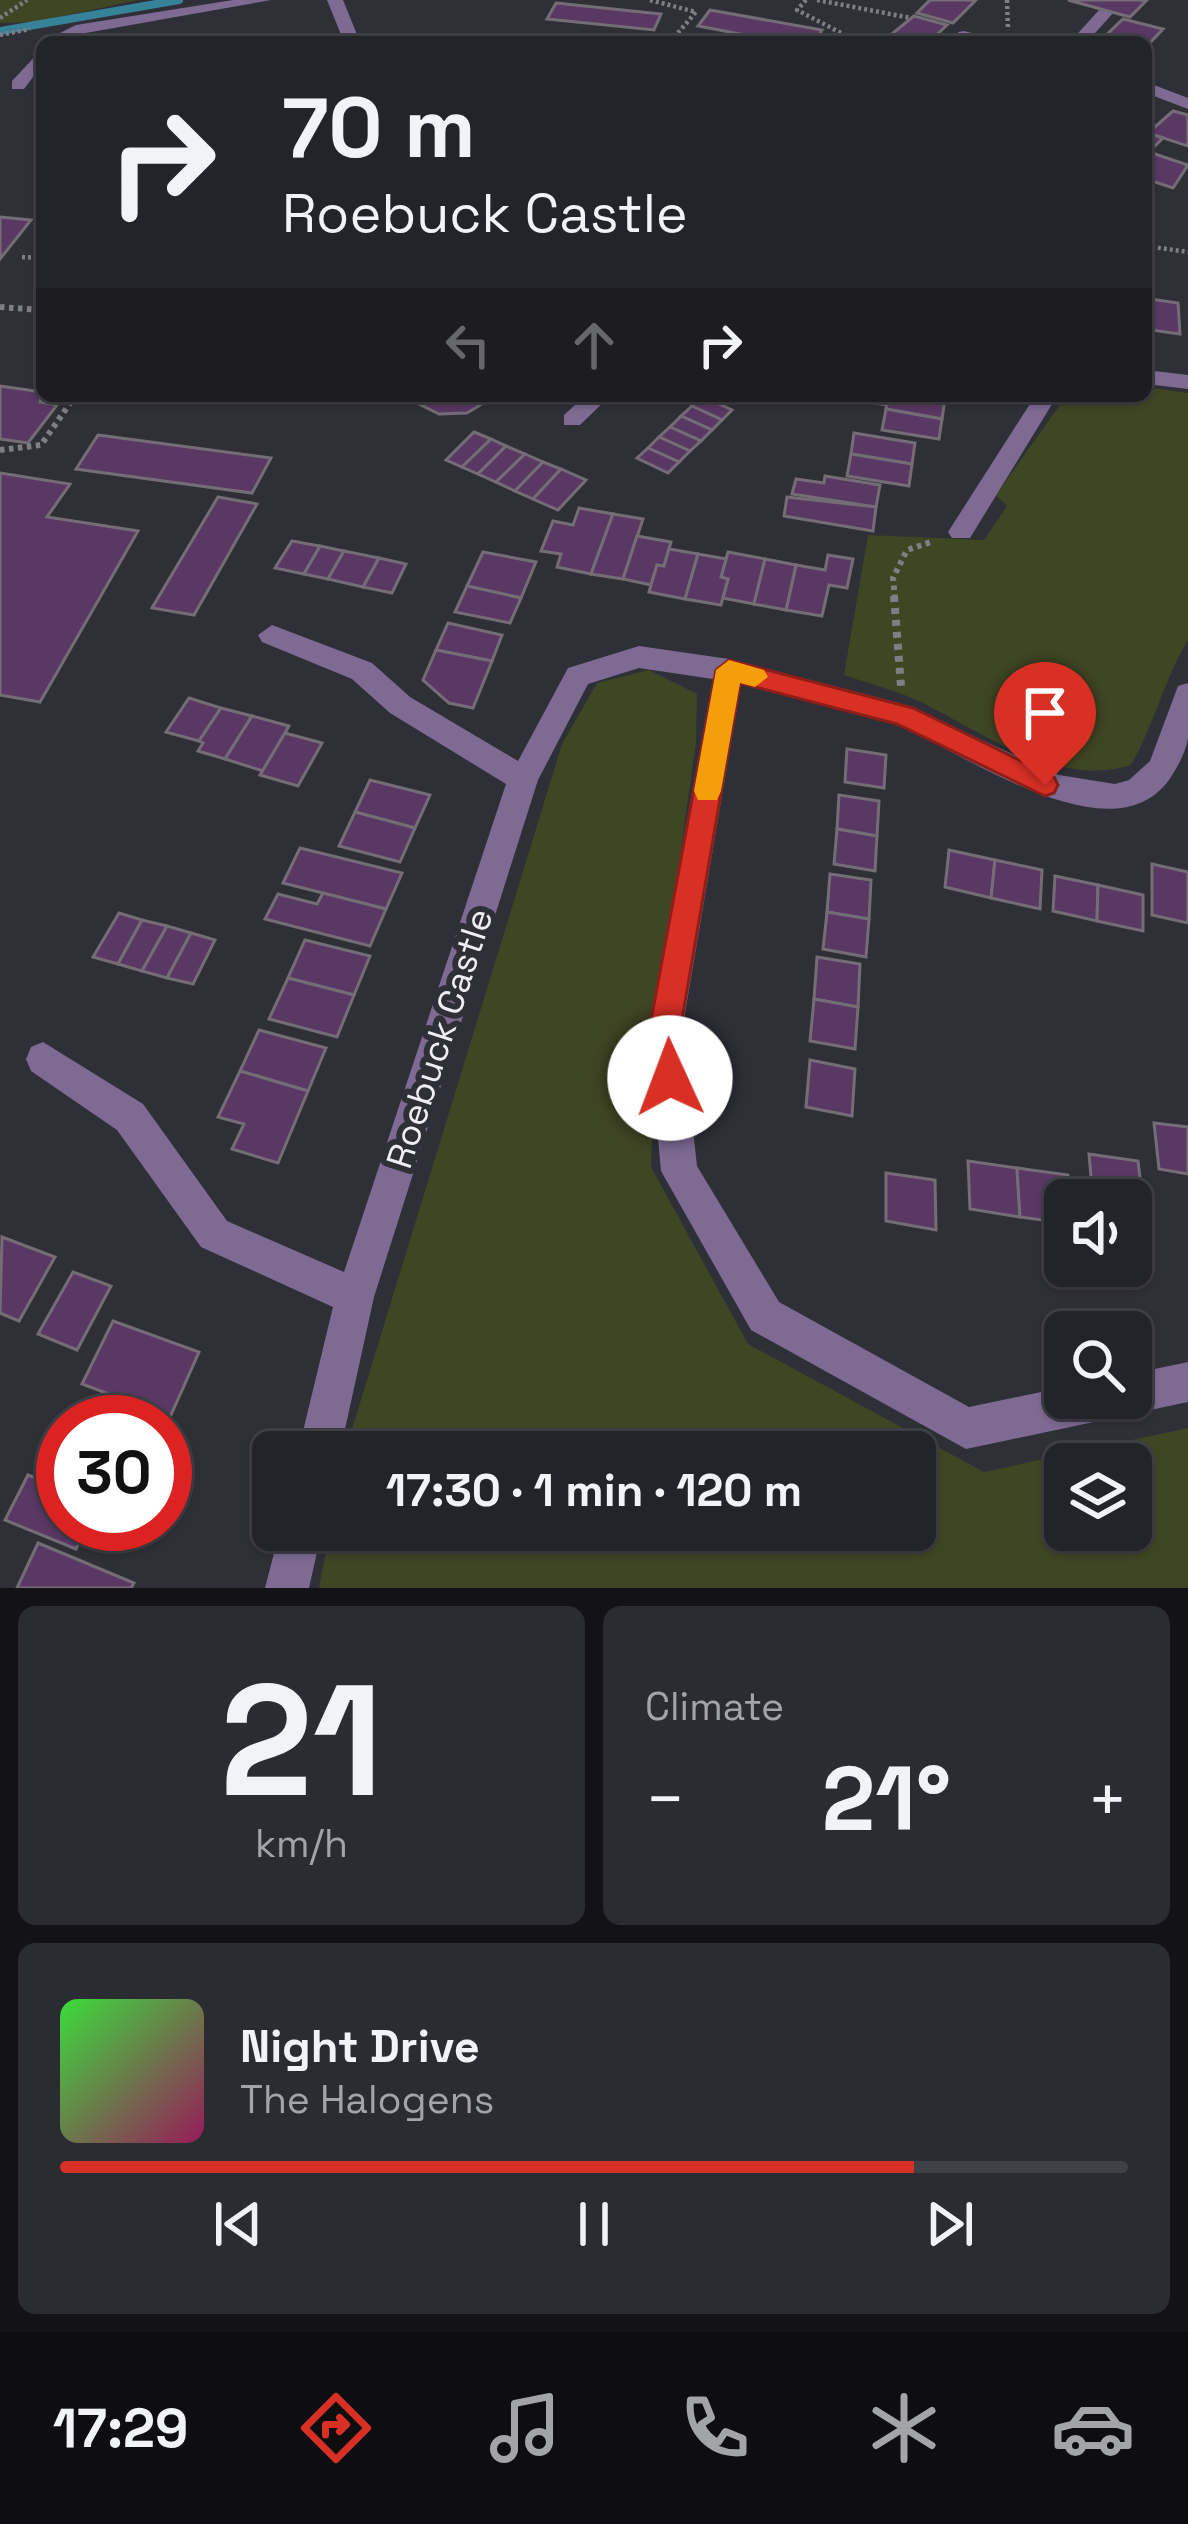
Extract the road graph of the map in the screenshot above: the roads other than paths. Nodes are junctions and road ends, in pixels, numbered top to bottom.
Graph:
1 (263, 0) edge
2 (335, 0) edge
3 (1105, 14) dead end
4 (62, 36) edge
5 (350, 36) edge
6 (1084, 36) edge
7 (36, 62) edge
8 (36, 86) edge
9 (1152, 89) edge
10 (1188, 104) edge
11 (1152, 378) edge
12 (1188, 382) edge
13 (592, 402) edge
14 (1042, 402) edge
15 (572, 420) dead end
16 (961, 532) road end
17 (272, 635) dead end
18 (729, 670) junction
19 (1188, 694) edge
20 (524, 779) junction
21 (43, 1059) dead end
22 (355, 1297) junction
23 (1188, 1382) edge
24 (1152, 1390) edge
25 (1044, 1412) edge
26 (324, 1431) edge
27 (296, 1551) edge
28 (287, 1588) edge

1 - 4 street
2 - 5 street
3 - 6 street
7 - 8 street
9 - 10 street
11 - 12 street
13 - 15 street
14 - 16 street
17 - 20 street
18 - 19 street, Roebuck Castle
18 - 20 street, Roebuck Castle
18 - 25 street
20 - 22 street, Roebuck Castle
21 - 22 street
22 - 26 street, Roebuck Castle
23 - 24 street
27 - 28 street

